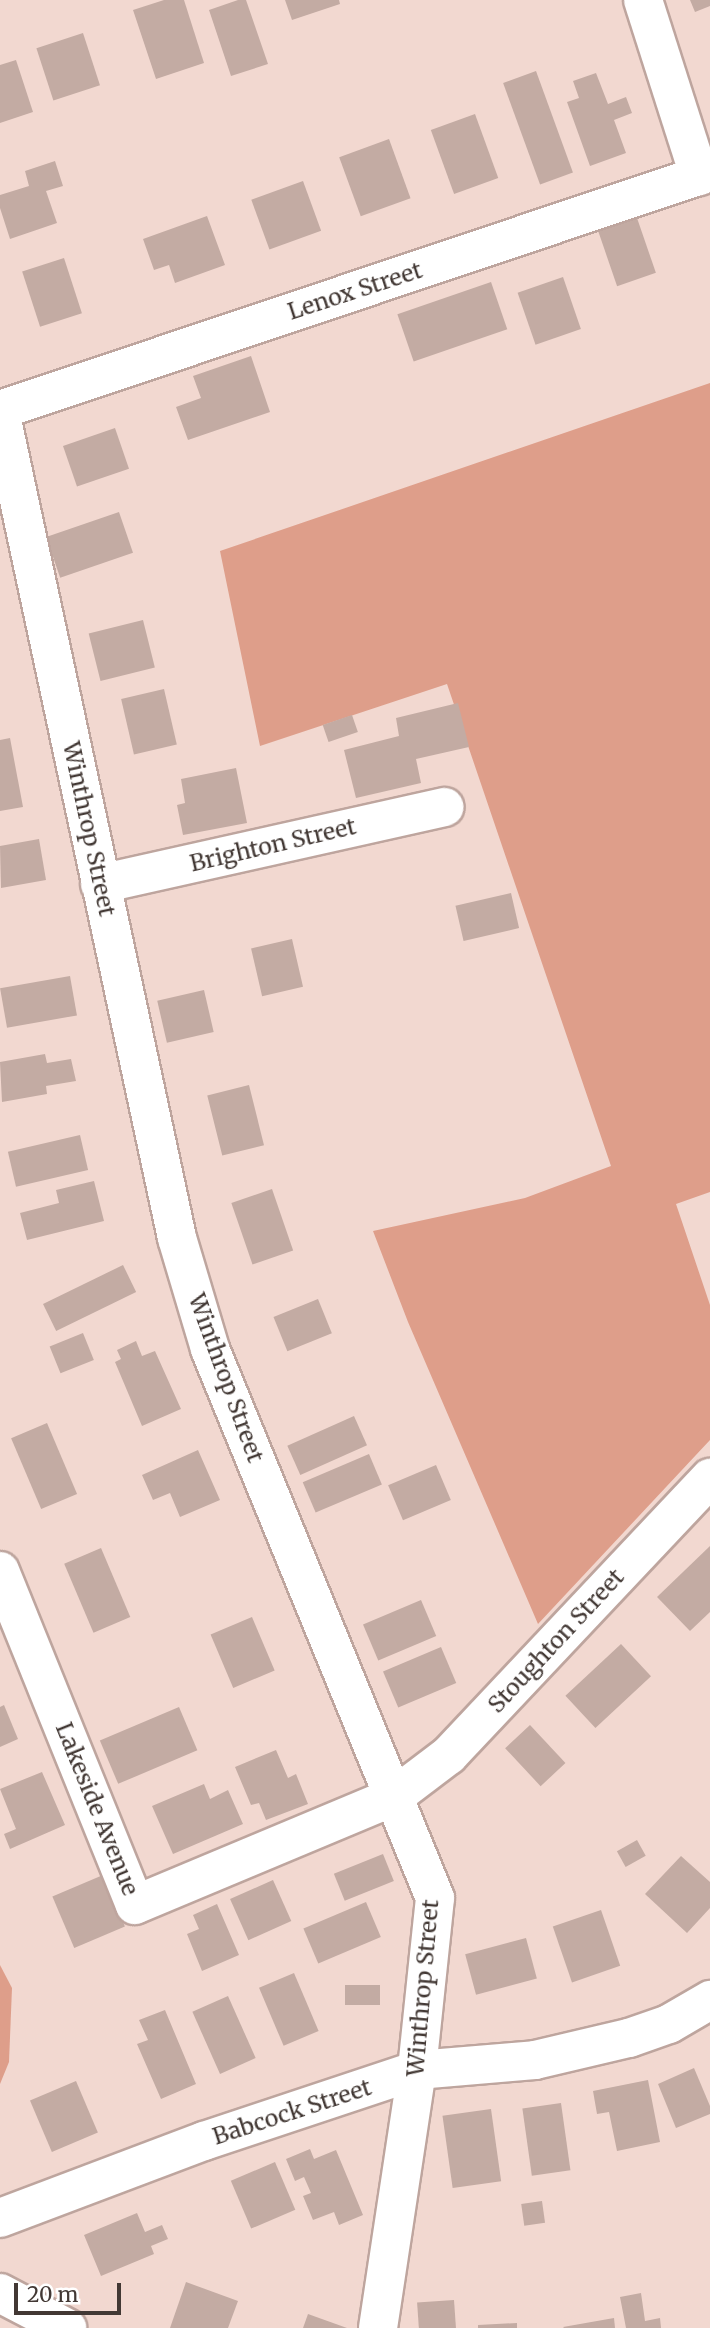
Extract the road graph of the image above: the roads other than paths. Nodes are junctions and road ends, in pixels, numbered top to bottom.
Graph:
1 (643, 0) edge
2 (704, 174) edge
3 (0, 410) edge
4 (445, 807) dead end
5 (100, 884) junction
6 (710, 1478) edge
7 (0, 1571) edge
8 (395, 1796) junction
9 (710, 2000) edge
10 (417, 2070) junction
11 (0, 2218) edge
12 (0, 2293) edge
13 (67, 2328) edge
14 (378, 2328) edge

1 - 2 street
2 - 3 street, Lenox Street
3 - 5 street, Winthrop Street
4 - 5 street, Brighton Street
5 - 8 street, Winthrop Street
6 - 8 street, Stoughton Street
7 - 8 street, Lakeside Avenue
8 - 10 street, Winthrop Street
9 - 10 street, Babcock Street
10 - 11 street, Babcock Street
10 - 14 street, Winthrop Street
12 - 13 street

